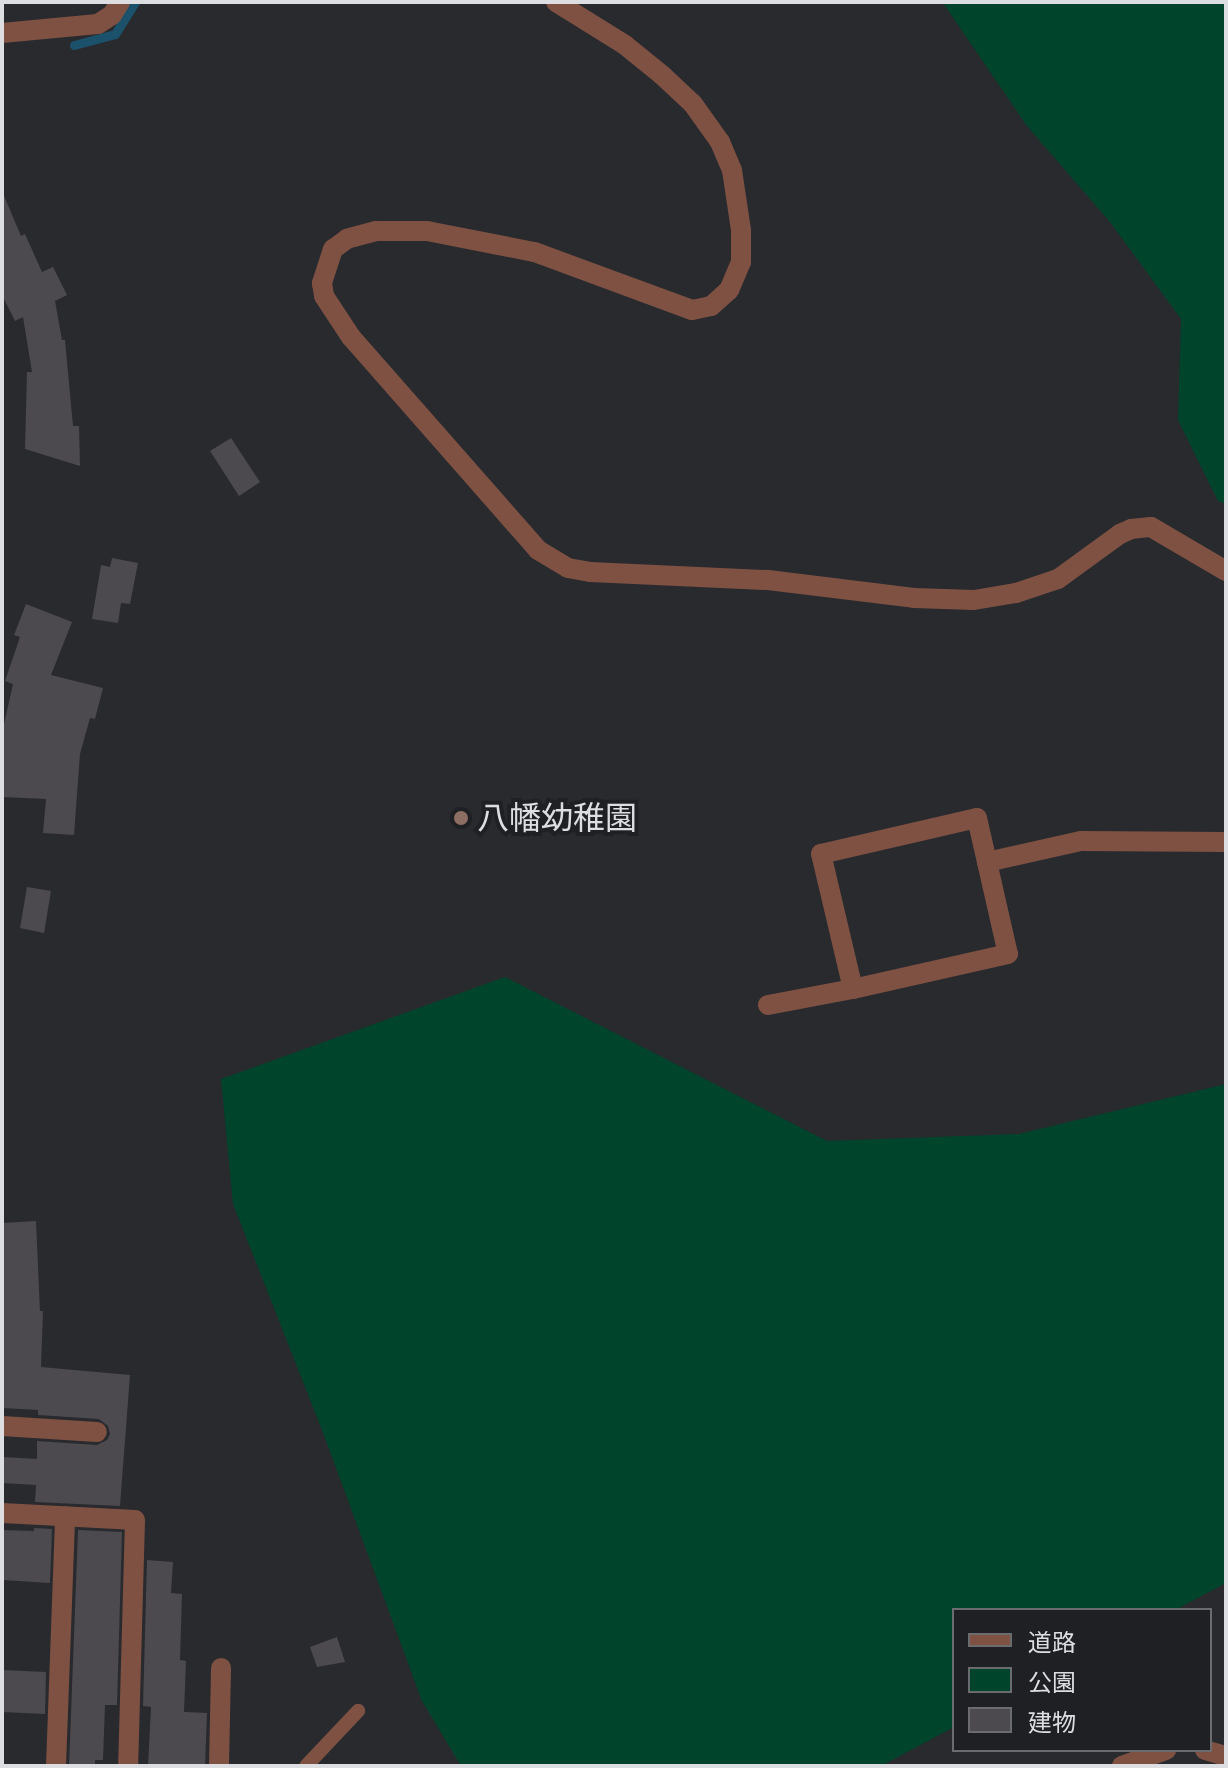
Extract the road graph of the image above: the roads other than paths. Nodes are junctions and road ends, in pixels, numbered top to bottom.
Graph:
1 (120, 2) edge
2 (556, 2) edge
3 (2, 33) edge
4 (1226, 571) edge
5 (1226, 842) edge
6 (987, 862) junction
7 (853, 989) junction
8 (768, 1005) dead end
9 (2, 1426) edge
10 (97, 1432) dead end
11 (2, 1513) edge
12 (65, 1516) junction
13 (221, 1668) dead end
14 (358, 1711) dead end
15 (1160, 1752) edge
16 (56, 1766) edge
17 (128, 1766) edge
18 (219, 1766) edge
19 (306, 1766) edge
20 (1122, 1766) edge

1 - 3 street
2 - 4 street
5 - 6 street
6 - 7 street
6 - 7 street
7 - 8 street
9 - 10 street
11 - 12 street
12 - 16 street
12 - 17 street
13 - 18 street
14 - 19 lane
15 - 20 street

